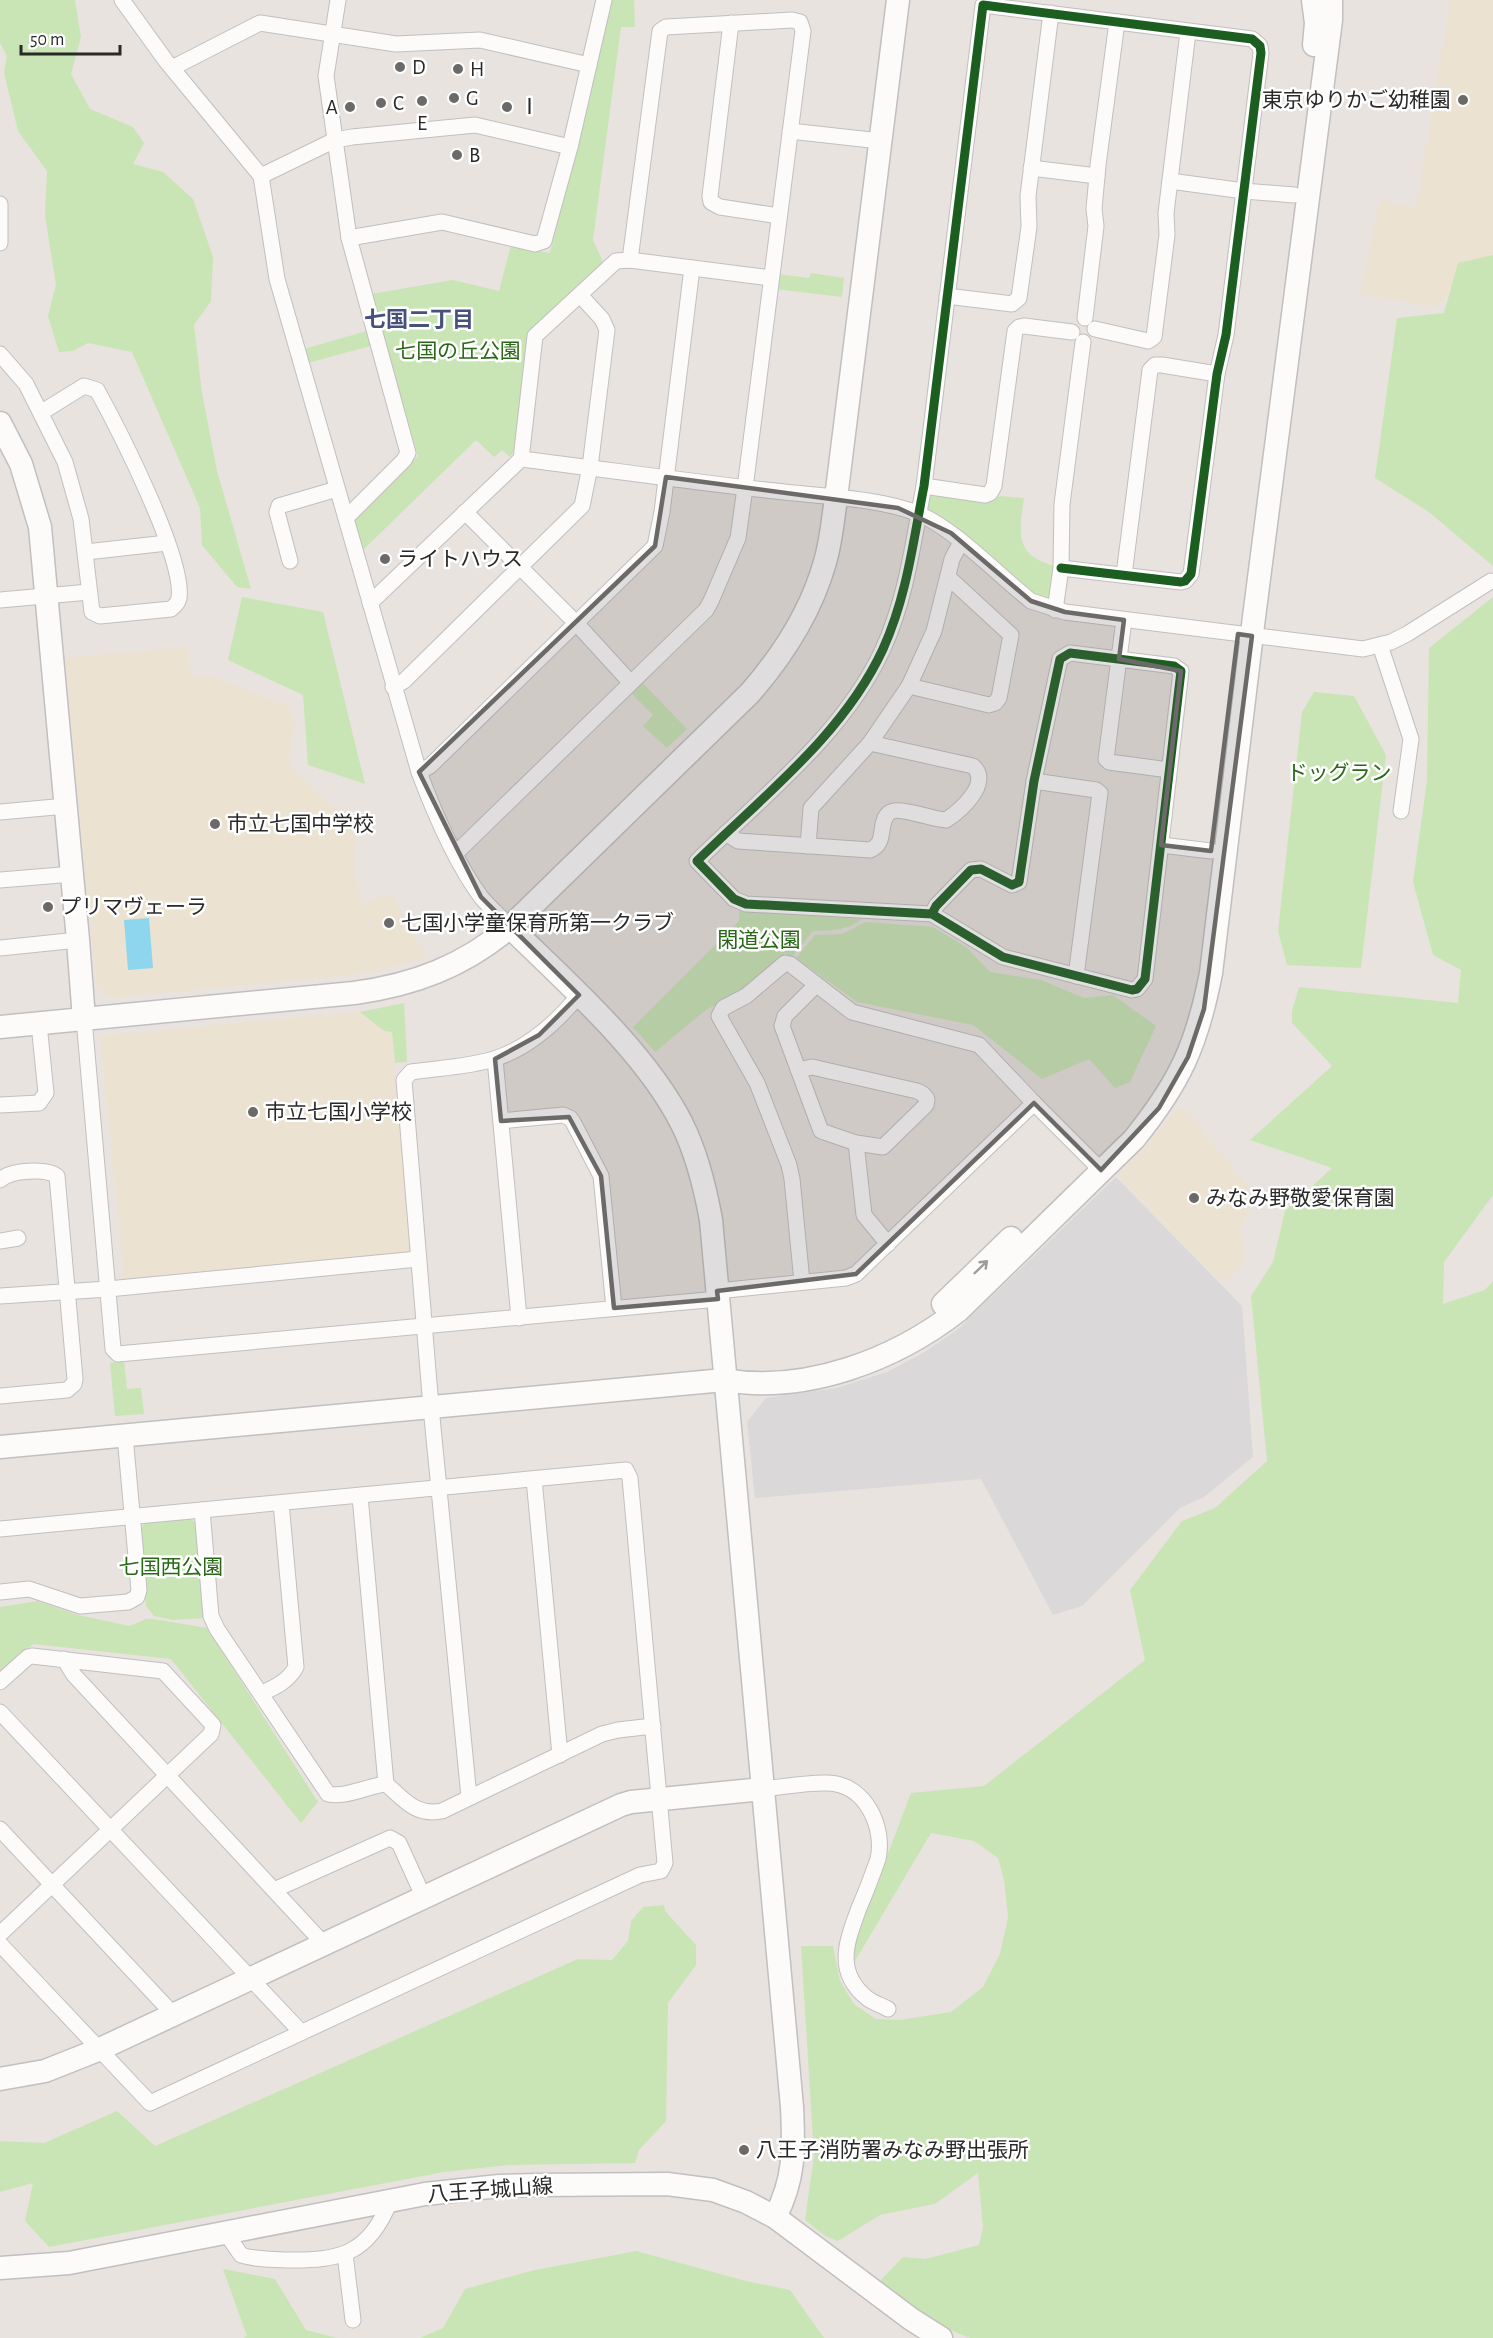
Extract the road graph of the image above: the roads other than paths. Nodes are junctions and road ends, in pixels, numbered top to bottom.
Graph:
1 (123, 0) edge
2 (338, 0) edge
3 (604, 0) edge
4 (898, 0) edge
5 (1313, 0) edge
6 (1331, 0) edge
7 (1051, 14) junction
8 (1117, 22) junction
9 (731, 23) junction
10 (1188, 32) junction
11 (332, 35) junction
12 (589, 65) junction
13 (172, 68) junction
14 (790, 131) junction
15 (335, 140) junction
16 (880, 141) junction
17 (570, 147) junction
18 (1031, 168) junction
19 (261, 176) junction
20 (1097, 176) junction
21 (1170, 181) junction
22 (1244, 191) junction
23 (1294, 195) junction
24 (0, 204) edge
25 (779, 216) junction
26 (0, 235) edge
27 (349, 238) junction
28 (0, 243) edge
29 (630, 260) junction
30 (692, 268) junction
31 (771, 278) junction
32 (580, 295) junction
33 (947, 296) junction
34 (1090, 323) junction
35 (1077, 337) junction
36 (1, 358) edge
37 (1216, 374) junction
38 (42, 412) junction
39 (0, 423) edge
40 (521, 459) junction
41 (590, 467) junction
42 (666, 477) junction
43 (924, 486) junction
44 (745, 488) junction
45 (337, 489) junction
46 (836, 498) junction
47 (465, 512) junction
48 (918, 514) junction
49 (346, 518) junction
50 (962, 542) junction
51 (168, 543) junction
52 (86, 552) junction
53 (290, 561) dead end
54 (520, 568) junction
55 (1061, 568) junction
56 (1124, 575) junction
57 (948, 577) junction
58 (1491, 581) dead end
59 (89, 592) junction
60 (47, 596) junction
61 (0, 600) edge
62 (370, 603) junction
63 (1055, 610) junction
64 (1124, 620) junction
65 (577, 624) junction
66 (1245, 635) junction
67 (1380, 645) junction
68 (1119, 659) junction
69 (630, 682) junction
70 (909, 686) junction
71 (393, 687) junction
72 (870, 743) junction
73 (1169, 770) junction
74 (419, 772) junction
75 (1034, 781) junction
76 (66, 806) junction
77 (1401, 811) dead end
78 (0, 812) edge
79 (726, 834) junction
80 (808, 846) junction
81 (1161, 846) junction
82 (1211, 851) junction
83 (456, 853) junction
84 (72, 874) junction
85 (0, 880) edge
86 (933, 914) junction
87 (510, 927) junction
88 (78, 940) junction
89 (0, 948) edge
90 (1076, 976) junction
91 (816, 985) junction
92 (579, 995) junction
93 (84, 1019) junction
94 (39, 1024) junction
95 (0, 1027) edge
96 (495, 1059) junction
97 (798, 1070) junction
98 (1034, 1103) junction
99 (0, 1105) edge
100 (501, 1121) junction
101 (856, 1143) junction
102 (1096, 1165) junction
103 (0, 1180) edge
104 (18, 1238) dead end
105 (0, 1241) edge
106 (888, 1244) junction
107 (418, 1259) junction
108 (802, 1282) junction
109 (108, 1289) junction
110 (67, 1292) junction
111 (717, 1295) junction
112 (0, 1296) edge
113 (614, 1308) junction
114 (519, 1318) junction
115 (424, 1326) junction
116 (724, 1380) junction
117 (0, 1396) edge
118 (431, 1407) junction
119 (125, 1436) junction
120 (0, 1447) edge
121 (534, 1479) junction
122 (439, 1488) junction
123 (360, 1496) junction
124 (281, 1503) junction
125 (202, 1510) junction
126 (131, 1517) junction
127 (0, 1529) edge
128 (0, 1592) edge
129 (64, 1659) junction
130 (0, 1682) edge
131 (262, 1694) junction
132 (0, 1712) edge
133 (652, 1726) junction
134 (560, 1755) junction
135 (167, 1777) junction
136 (386, 1784) junction
137 (763, 1789) junction
138 (469, 1797) junction
139 (660, 1799) junction
140 (0, 1829) edge
141 (109, 1830) junction
142 (53, 1885) junction
143 (274, 1890) junction
144 (424, 1898) junction
145 (0, 1934) edge
146 (0, 1944) edge
147 (324, 1944) junction
148 (250, 1979) junction
149 (888, 2009) dead end
150 (173, 2014) junction
151 (300, 2031) junction
152 (98, 2050) junction
153 (0, 2079) edge
154 (390, 2201) junction
155 (775, 2217) junction
156 (226, 2233) junction
157 (345, 2254) junction
158 (0, 2268) edge
159 (353, 2320) dead end
160 (941, 2338) edge

1 - 13 street
2 - 11 street
3 - 12 street
4 - 16 street
5 - 23 street
6 - 66 street
7 - 8 street
7 - 18 street
7 - 33 street
8 - 10 street
8 - 20 street
9 - 14 street
9 - 25 street
9 - 29 street
10 - 21 street
10 - 22 street
11 - 12 street
11 - 13 street
11 - 15 street
12 - 17 street
13 - 19 street
14 - 16 street
14 - 25 street
15 - 17 street
15 - 19 street
15 - 27 street
16 - 46 street
17 - 27 street
18 - 20 street
18 - 33 street
19 - 45 street
20 - 34 street
21 - 22 street
21 - 34 street
22 - 23 street
22 - 37 street
23 - 66 street
24 - 26 street
25 - 31 street
26 - 28 street
27 - 49 street
29 - 30 street
29 - 32 street
30 - 31 street
30 - 42 street
31 - 44 street
32 - 40 street
32 - 41 street
33 - 43 street
34 - 35 street
34 - 35 street
35 - 43 street
35 - 55 street
36 - 38 street
37 - 56 street
37 - 56 street
38 - 51 street
38 - 52 street
39 - 60 street
40 - 41 street
40 - 47 street
41 - 42 street
41 - 54 street
42 - 44 street
42 - 65 street
43 - 48 street
44 - 46 street
44 - 69 street
45 - 49 street
45 - 53 street
46 - 48 street
46 - 87 street
47 - 54 street
47 - 62 street
48 - 50 street
48 - 79 street
49 - 62 street
50 - 57 street
50 - 63 street
51 - 52 street
51 - 59 street
52 - 59 street
54 - 65 street
54 - 71 street
55 - 56 street
55 - 63 street
57 - 70 street
57 - 70 street
58 - 67 street
59 - 60 street
60 - 61 street
60 - 76 street
62 - 71 street
63 - 64 street
64 - 66 street
64 - 68 street
65 - 69 street
65 - 74 street
66 - 67 street
66 - 82 street
66 - 102 street
67 - 77 street
68 - 73 street
68 - 73 street
68 - 75 street
69 - 83 street
70 - 72 street
71 - 74 street
72 - 80 street
72 - 80 street
73 - 81 street
74 - 83 street
75 - 86 street
75 - 90 street
76 - 78 street
76 - 84 street
79 - 80 street
79 - 86 street
81 - 82 street
81 - 90 street
82 - 102 street
83 - 87 street
84 - 85 street
84 - 88 street
86 - 90 street
87 - 92 street
87 - 93 street
88 - 89 street
88 - 93 street
91 - 97 street
91 - 98 street
91 - 108 street
92 - 96 street
92 - 111 street
93 - 94 street
93 - 109 street
94 - 95 street
94 - 99 street
96 - 100 street
96 - 107 street
97 - 101 street
97 - 101 street
98 - 102 street
98 - 106 street
100 - 113 street
100 - 114 street
101 - 106 street
102 - 116 street
103 - 110 street
104 - 105 street
106 - 108 street
107 - 109 street
107 - 115 street
108 - 111 street
109 - 110 street
109 - 115 street
110 - 112 street
110 - 117 street
111 - 113 street
111 - 116 street
113 - 114 street
114 - 115 street
115 - 118 street
116 - 118 street
116 - 137 street
118 - 119 street
118 - 122 street
119 - 120 street
119 - 126 street
121 - 122 street
121 - 133 street
121 - 134 street
122 - 123 street
122 - 138 street
123 - 124 street
123 - 136 street
124 - 125 street
124 - 131 street
125 - 126 street
125 - 131 street
126 - 127 street
126 - 128 street
129 - 130 street
129 - 135 street
129 - 135 street
131 - 136 street
132 - 141 street
133 - 134 street
133 - 139 street
134 - 138 street
135 - 141 street
135 - 143 street
136 - 138 street
137 - 139 street
137 - 149 street
137 - 155 street
139 - 144 street
139 - 151 street
140 - 142 street
141 - 142 street
141 - 148 street
142 - 145 street
142 - 150 street
143 - 144 street
143 - 147 street
144 - 147 street
146 - 152 street
147 - 148 street
148 - 150 street
148 - 151 street
150 - 152 street
151 - 152 street
152 - 153 street
154 - 155 street, 八王子城山線
154 - 156 street, 八王子城山線
154 - 157 street
155 - 160 street, 八王子城山線
156 - 157 street
156 - 158 street, 八王子城山線
157 - 159 street

